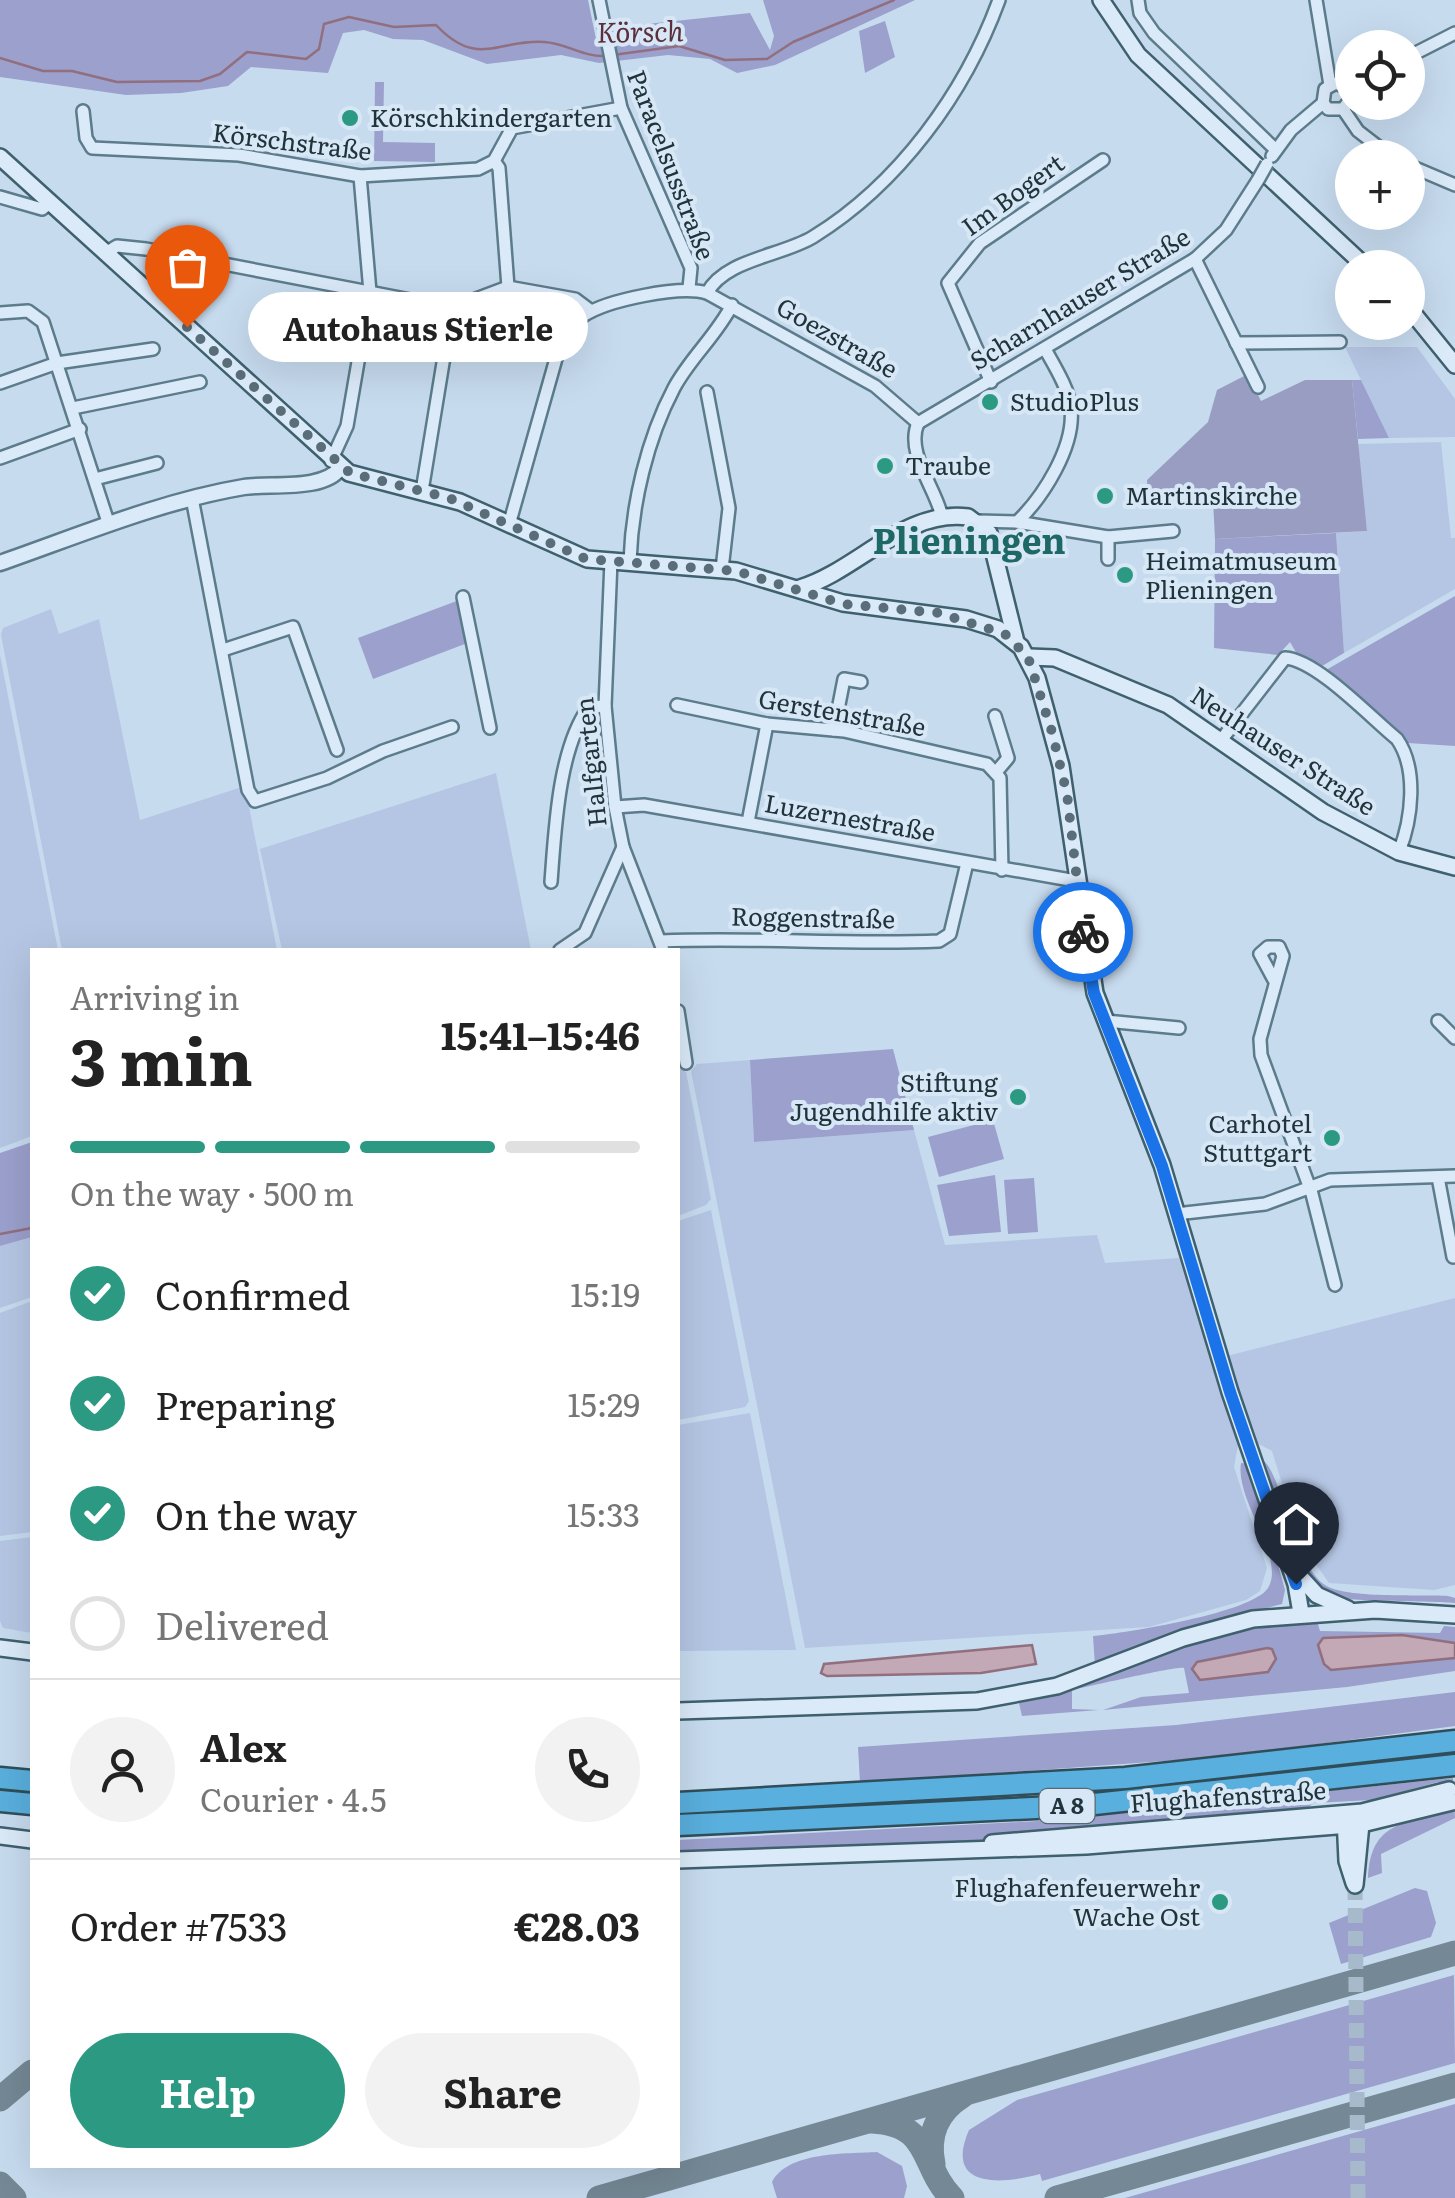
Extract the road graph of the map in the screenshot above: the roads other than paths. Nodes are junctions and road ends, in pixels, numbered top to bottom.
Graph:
1 (598, 0) edge
2 (999, 0) edge
3 (1101, 0) edge
4 (1138, 0) edge
5 (1316, 0) edge
6 (1455, 34) edge
7 (1425, 49) edge
8 (1330, 84) junction
9 (1335, 85) edge
10 (1323, 102) junction
11 (621, 108) junction
12 (1335, 110) edge
13 (83, 111) dead end
14 (1352, 120) edge
15 (1369, 140) edge
16 (1276, 150) junction
17 (0, 157) edge
18 (494, 160) junction
19 (1103, 160) dead end
20 (1425, 172) edge
21 (360, 176) junction
22 (1455, 185) edge
23 (0, 198) edge
24 (50, 202) junction
25 (1348, 250) edge
26 (107, 252) junction
27 (1194, 259) junction
28 (508, 287) junction
29 (689, 288) junction
30 (370, 292) junction
31 (707, 293) junction
32 (732, 305) junction
33 (452, 308) junction
34 (592, 311) junction
35 (0, 313) edge
36 (1425, 329) edge
37 (1340, 342) dead end
38 (1236, 343) junction
39 (152, 348) dead end
40 (1045, 350) junction
41 (57, 363) junction
42 (1455, 365) edge
43 (0, 382) edge
44 (200, 382) dead end
45 (991, 382) junction
46 (1258, 387) dead end
47 (707, 392) dead end
48 (73, 408) junction
49 (918, 423) junction
50 (80, 429) junction
51 (0, 458) edge
52 (157, 463) dead end
53 (336, 464) junction
54 (94, 478) junction
55 (422, 491) junction
56 (192, 498) junction
57 (942, 517) junction
58 (1017, 522) junction
59 (109, 525) junction
60 (508, 525) junction
61 (989, 525) junction
62 (1173, 531) dead end
63 (1108, 537) junction
64 (1108, 559) dead end
65 (611, 561) junction
66 (630, 561) junction
67 (0, 563) edge
68 (722, 569) junction
69 (826, 580) junction
70 (800, 588) junction
71 (464, 597) dead end
72 (830, 600) junction
73 (1004, 624) junction
74 (223, 650) junction
75 (1028, 657) junction
76 (861, 682) dead end
77 (677, 705) dead end
78 (605, 706) junction
79 (995, 716) dead end
80 (767, 724) junction
81 (452, 726) dead end
82 (490, 728) dead end
83 (834, 730) junction
84 (1222, 738) junction
85 (336, 750) dead end
86 (997, 771) junction
87 (615, 807) junction
88 (748, 822) junction
89 (624, 847) junction
90 (1399, 852) junction
91 (967, 863) junction
92 (1455, 867) edge
93 (1002, 870) junction
94 (1076, 880) junction
95 (551, 882) dead end
96 (662, 946) edge
97 (563, 948) edge
98 (1274, 980) dead end
99 (1106, 1021) junction
100 (1438, 1021) dead end
101 (680, 1025) edge
102 (1179, 1028) dead end
103 (1455, 1038) edge
104 (686, 1063) dead end
105 (1438, 1176) junction
106 (1455, 1176) edge
107 (1309, 1185) junction
108 (1176, 1214) junction
109 (1454, 1257) edge
110 (1334, 1285) dead end
111 (1290, 1564) junction
112 (1352, 1611) junction
113 (1301, 1613) junction
114 (1455, 1615) edge
115 (0, 1648) edge
116 (30, 1652) edge
117 (680, 1712) edge
118 (1455, 1741) edge
119 (1455, 1765) edge
120 (0, 1778) edge
121 (30, 1781) edge
122 (1450, 1796) dead end
123 (0, 1801) edge
124 (680, 1802) edge
125 (30, 1804) edge
126 (1354, 1819) junction
127 (680, 1825) edge
128 (1307, 1829) junction
129 (0, 1836) edge
130 (30, 1840) edge
131 (934, 1850) junction
132 (680, 1860) edge
133 (1347, 1861) junction

1 - 11 street, Paracelsusstraße
2 - 31 street
3 - 25 main road
4 - 16 street
5 - 8 street
6 - 7 street
8 - 9 street
8 - 10 street, Scharnhauser Straße
10 - 12 street
10 - 16 street, Scharnhauser Straße
11 - 18 street
11 - 29 street, Paracelsusstraße
13 - 21 street, Körschstraße
14 - 15 street
16 - 27 street, Scharnhauser Straße, bridge
17 - 24 main road
18 - 21 street, Körschstraße
18 - 28 street
19 - 45 street, Im Bogert
20 - 22 street
21 - 30 street
23 - 24 street
24 - 26 main road
26 - 30 street
26 - 53 main road
27 - 38 street
27 - 40 street, Scharnhauser Straße
28 - 33 street
28 - 34 street
29 - 31 street, Goezstraße
29 - 34 street
30 - 33 street
30 - 53 street
31 - 32 street, Goezstraße
32 - 49 street, Goezstraße
32 - 66 street
33 - 55 street
34 - 60 street
35 - 41 street
36 - 42 main road
37 - 38 street
38 - 46 street
39 - 41 street
40 - 45 street, Scharnhauser Straße
40 - 58 street
41 - 43 street
41 - 48 street
44 - 48 street
45 - 49 street, Scharnhauser Straße
47 - 68 street
48 - 50 street
49 - 57 street
50 - 51 street
50 - 54 street
52 - 54 street
53 - 55 main road
53 - 56 street
54 - 59 street
55 - 60 main road
56 - 59 street
56 - 74 street
57 - 61 main road
57 - 69 main road
58 - 61 street
58 - 63 street
59 - 67 street
60 - 65 main road
61 - 73 main road
62 - 63 street
63 - 64 street
65 - 66 main road
65 - 78 street, Halfgarten
66 - 68 main road
68 - 70 main road
69 - 70 main road
69 - 72 main road
70 - 72 main road
71 - 82 street
72 - 73 main road
73 - 75 main road
74 - 81 street
74 - 85 street
75 - 84 main road, Neuhauser Straße
75 - 94 main road
76 - 83 street
77 - 80 street, Gerstenstraße
78 - 87 street, Halfgarten
78 - 95 street
79 - 86 street
80 - 83 street, Gerstenstraße
80 - 88 street
83 - 86 street, Gerstenstraße
84 - 90 main road, Neuhauser Straße
84 - 90 street
86 - 93 street
87 - 88 street, Luzernestraße
87 - 89 street, Halfgarten
88 - 91 street, Luzernestraße
89 - 96 street, Halfgarten
89 - 97 street
90 - 92 main road, Neuhauser Straße
91 - 93 street, Luzernestraße
91 - 96 street, Roggenstraße
93 - 94 street, Luzernestraße
94 - 99 main road
98 - 107 street
99 - 102 street
99 - 108 main road
100 - 103 street
101 - 104 street
105 - 106 street
105 - 107 street
105 - 109 street
107 - 108 street
107 - 110 street
108 - 111 main road
111 - 112 main road
111 - 113 main road
112 - 113 main road
112 - 114 main road
113 - 117 main road
115 - 116 main road
118 - 124 highway, A 8
119 - 127 highway, A 8
120 - 121 highway
122 - 126 main road
123 - 125 highway
126 - 128 main road, Flughafenstraße
126 - 131 main road, Flughafenstraße
126 - 133 main road
126 - 133 main road
128 - 131 main road, Flughafenstraße
128 - 133 main road
129 - 130 main road
131 - 132 main road, Flughafenstraße

